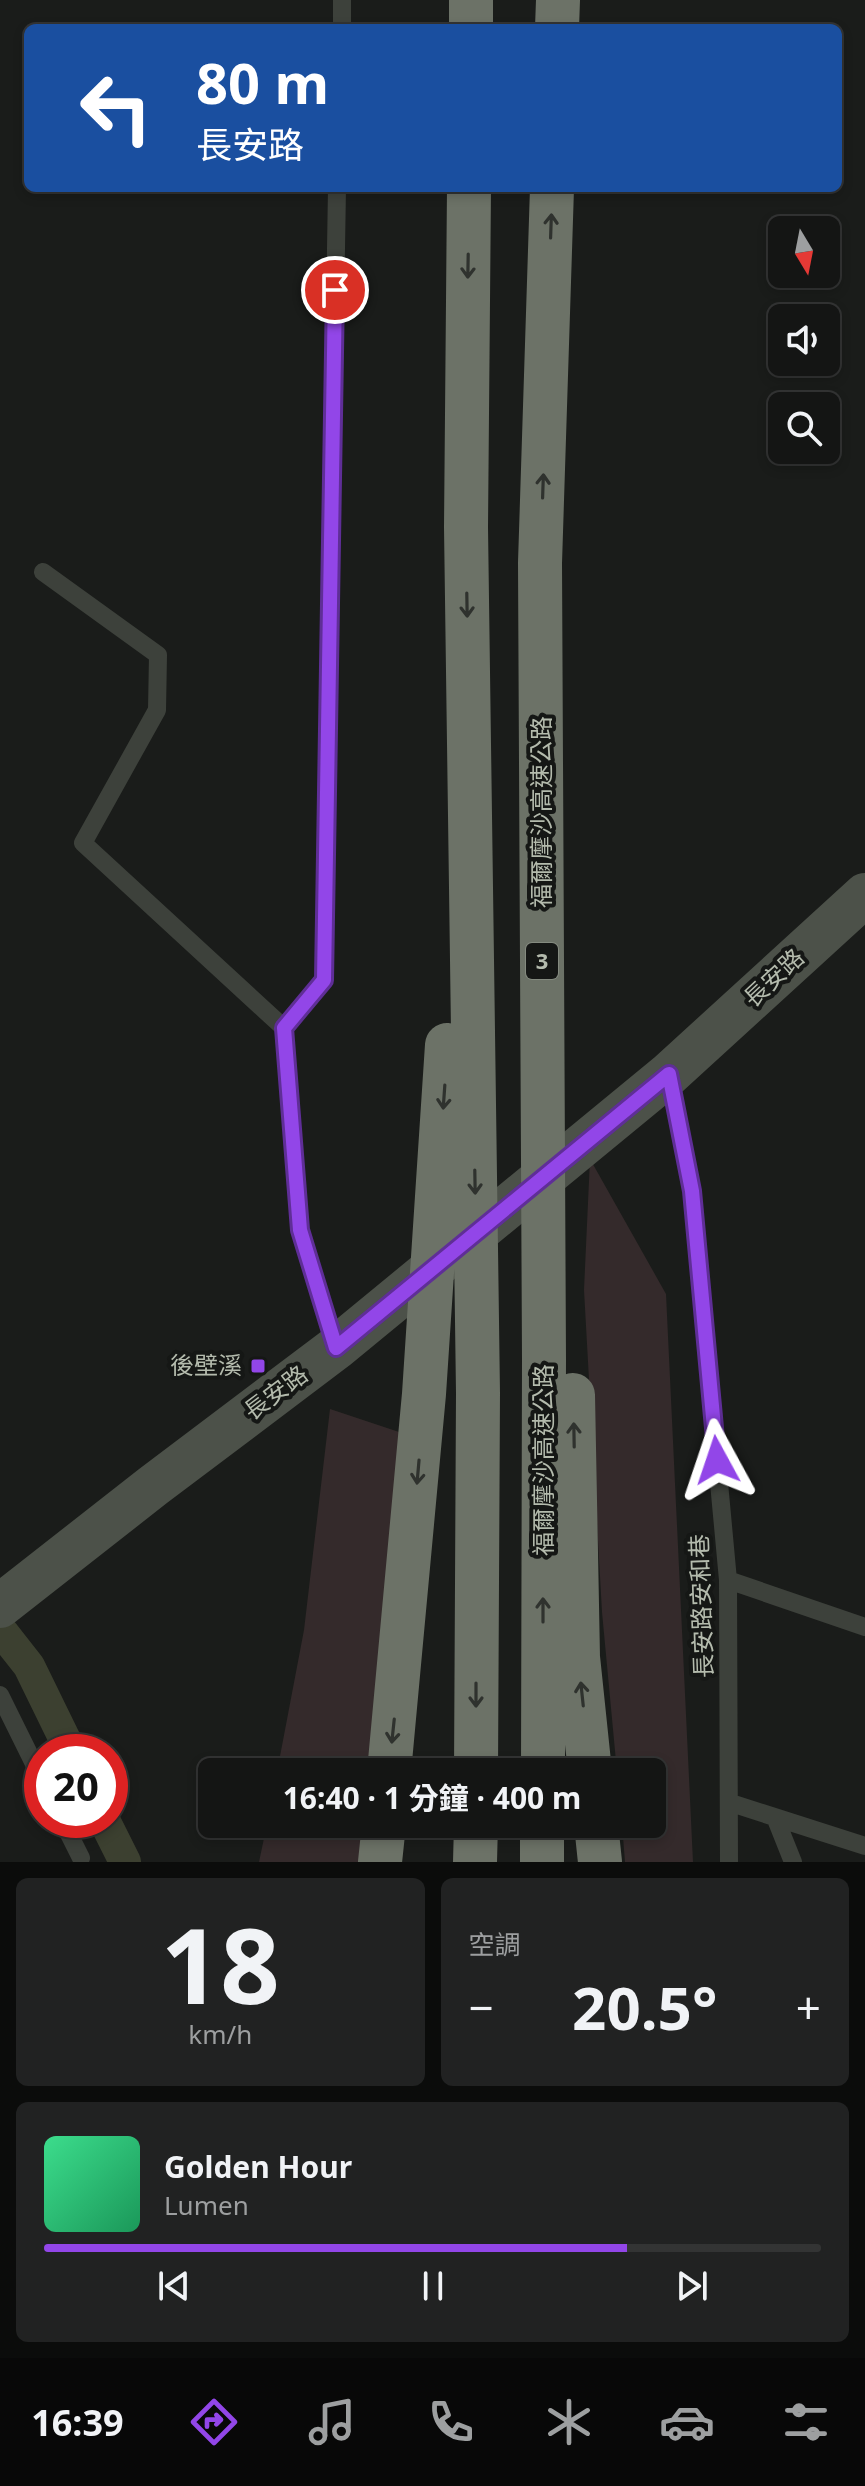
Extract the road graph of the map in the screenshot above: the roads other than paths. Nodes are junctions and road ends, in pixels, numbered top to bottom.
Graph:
1 (342, 0) edge
2 (471, 0) edge
3 (558, 0) edge
4 (342, 24) edge
5 (471, 24) edge
6 (557, 24) edge
7 (337, 192) edge
8 (469, 192) edge
9 (552, 192) edge
10 (540, 563) junction
11 (43, 572) dead end
12 (469, 712) junction
13 (865, 895) edge
14 (284, 1028) junction
15 (669, 1074) junction
16 (336, 1348) junction
17 (558, 1348) junction
18 (728, 1580) junction
19 (3, 1603) edge
20 (865, 1627) edge
21 (0, 1695) edge
22 (24, 1744) edge
23 (390, 1758) edge
24 (476, 1758) edge
25 (543, 1758) edge
26 (589, 1758) edge
27 (731, 1803) junction
28 (775, 1817) junction
29 (71, 1838) edge
30 (383, 1838) edge
31 (476, 1838) edge
32 (542, 1838) edge
33 (597, 1838) edge
34 (865, 1846) edge
35 (81, 1858) dead end
36 (380, 1862) edge
37 (475, 1862) edge
38 (542, 1862) edge
39 (600, 1862) edge
40 (729, 1862) edge
41 (793, 1862) edge

1 - 4 lane
2 - 5 highway
3 - 6 highway
7 - 14 lane
8 -> 12 highway
10 -> 9 highway, 福爾摩沙高速公路 / 3
10 - 17 highway, 福爾摩沙高速公路 / 3
10 - 17 highway
11 - 14 lane
12 -> 23 highway
12 -> 24 highway
13 - 15 main road, 長安路
14 - 16 lane
15 - 16 main road, 長安路
15 - 18 lane, 長安路安和巷
16 - 19 main road, 長安路
25 -> 17 highway, 福爾摩沙高速公路 / 3
26 -> 17 highway
18 - 20 lane
18 - 27 lane, 長安路安和巷
21 - 22 lane
27 - 28 lane
27 - 40 lane, 長安路安和巷
28 - 34 lane
28 - 41 lane
29 - 35 lane
30 - 36 highway
31 - 37 highway
32 - 38 highway
33 - 39 highway

